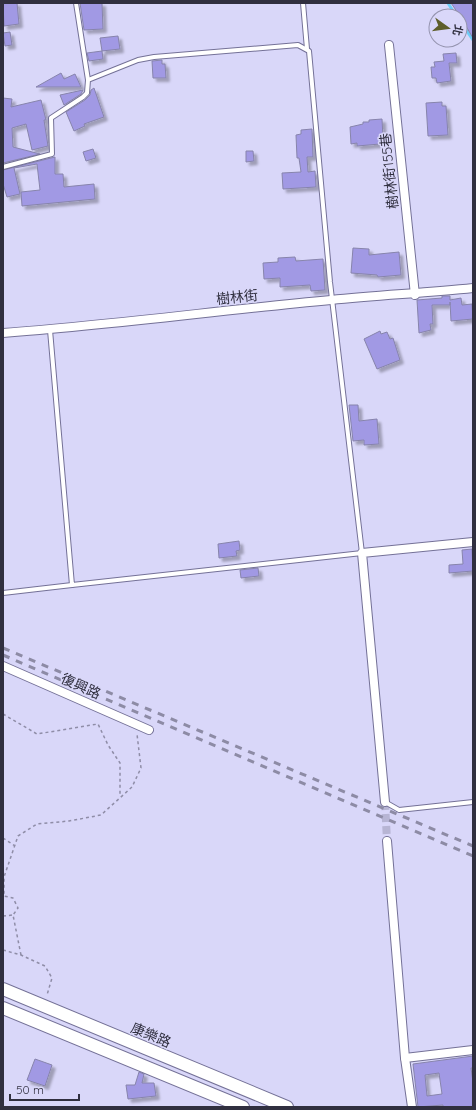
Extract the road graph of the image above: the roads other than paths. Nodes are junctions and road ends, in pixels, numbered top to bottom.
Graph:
1 (76, 3) edge
2 (303, 3) edge
3 (389, 45) dead end
4 (307, 49) junction
5 (88, 80) junction
6 (3, 168) edge
7 (473, 288) edge
8 (414, 294) junction
9 (332, 299) junction
10 (50, 330) junction
11 (3, 333) edge
12 (473, 542) edge
13 (362, 553) junction
14 (72, 585) junction
15 (3, 593) edge
16 (3, 666) edge
17 (149, 730) dead end
18 (385, 802) joint
19 (473, 802) edge
20 (387, 841) tunnel mouth
21 (3, 988) edge
22 (3, 1008) edge
23 (473, 1050) edge
24 (160, 1055) junction
25 (405, 1058) junction
26 (154, 1071) junction
27 (243, 1107) edge
28 (287, 1107) edge
29 (412, 1107) edge

1 - 5 lane
2 - 4 lane
3 - 8 street, 樹林街155巷
4 - 5 lane
4 - 9 lane
5 - 6 lane
7 - 8 street, 樹林街
8 - 9 street, 樹林街
9 - 10 street, 樹林街
9 - 13 lane
10 - 11 street, 樹林街
10 - 14 lane
12 - 13 street
13 - 14 lane
13 - 18 street
14 - 15 lane
16 - 17 street, 復興路
18 - 19 lane
20 - 25 street
21 - 24 main road, 康樂路
22 - 26 main road
23 - 25 street
24 - 26 main road
24 - 28 main road, 康樂路
25 - 29 street
26 - 27 main road

